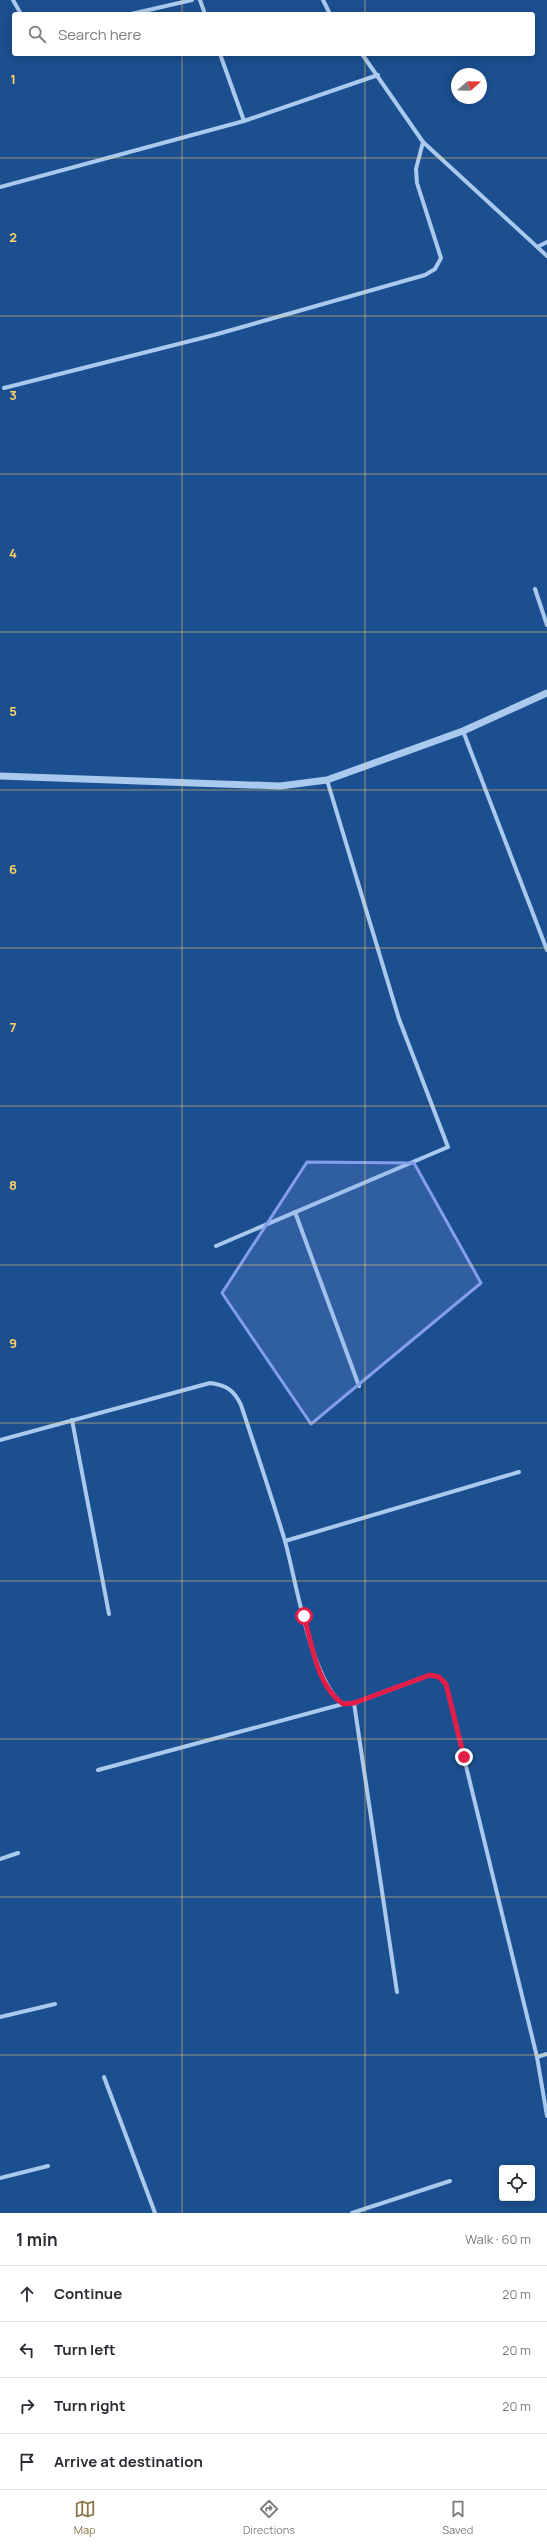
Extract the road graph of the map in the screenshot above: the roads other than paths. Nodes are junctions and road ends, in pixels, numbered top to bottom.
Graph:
1 (13, 0) edge
2 (192, 0) edge
3 (200, 0) edge
4 (323, 0) edge
5 (20, 12) edge
6 (140, 12) edge
7 (204, 12) edge
8 (329, 12) edge
9 (221, 56) edge
10 (364, 56) edge
11 (378, 75) junction
12 (244, 121) junction
13 (423, 142) junction
14 (0, 187) edge
15 (547, 242) edge
16 (539, 246) junction
17 (547, 256) edge
18 (4, 388) dead end
19 (536, 590) dead end
20 (547, 625) edge
21 (547, 693) edge
22 (463, 731) junction
23 (0, 776) edge
24 (328, 780) junction
25 (547, 950) edge
26 (295, 1212) junction
27 (216, 1246) dead end
28 (358, 1386) dead end
29 (72, 1420) junction
30 (0, 1440) edge
31 (519, 1472) dead end
32 (285, 1541) junction
33 (109, 1614) dead end
34 (354, 1703) junction
35 (343, 1704) junction
36 (98, 1770) dead end
37 (18, 1853) dead end
38 (0, 1858) edge
39 (397, 1992) dead end
40 (55, 2004) dead end
41 (0, 2017) edge
42 (547, 2054) edge
43 (537, 2056) junction
44 (104, 2077) dead end
45 (547, 2116) edge
46 (48, 2166) dead end
47 (0, 2178) edge
48 (450, 2181) dead end
49 (155, 2213) edge
50 (352, 2213) edge

1 - 5 street
2 - 6 street
3 - 7 street
4 - 8 street
9 - 12 street
10 - 11 street
11 - 12 street
11 - 13 street
12 - 14 street
13 - 16 street
13 - 18 street
15 - 16 street
16 - 17 street
19 - 20 street
21 - 22 street
22 - 24 street
22 - 25 street
23 - 24 street
24 - 26 street
26 - 27 street
26 - 28 street
29 - 30 street
29 - 32 street
29 - 33 street
31 - 32 street
32 - 35 street
34 - 35 street
34 - 39 street
34 - 43 street
35 - 36 street
37 - 38 street
40 - 41 street
42 - 43 street
43 - 45 street
44 - 49 street
46 - 47 street
48 - 50 street

